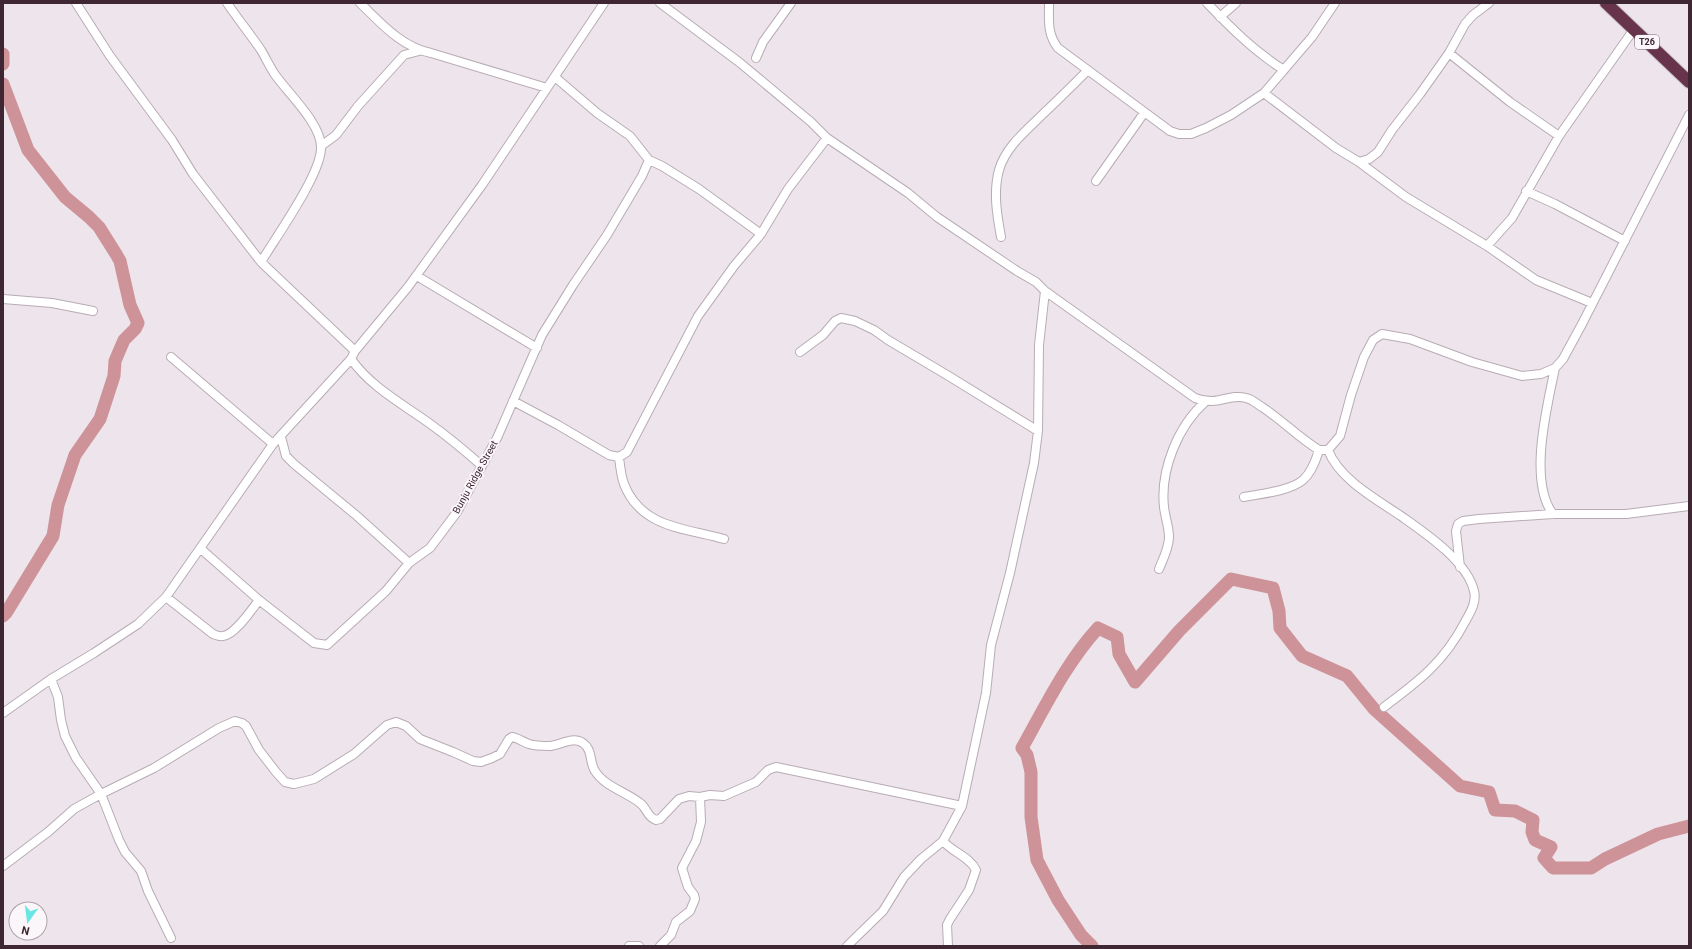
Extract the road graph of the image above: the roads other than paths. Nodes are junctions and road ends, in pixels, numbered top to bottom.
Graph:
1 (76, 3) edge
2 (227, 3) edge
3 (360, 3) edge
4 (604, 3) edge
5 (660, 3) edge
6 (791, 3) edge
7 (1049, 3) edge
8 (1207, 3) edge
9 (1236, 3) edge
10 (1335, 3) edge
11 (1489, 3) edge
12 (1606, 3) edge
13 (1220, 17) junction
14 (1634, 29) junction
15 (420, 51) junction
16 (1450, 53) junction
17 (756, 58) dead end
18 (1088, 70) junction
19 (1284, 70) junction
20 (555, 77) junction
21 (1689, 82) edge
22 (547, 88) junction
23 (1264, 93) junction
24 (1144, 113) junction
25 (1689, 116) edge
26 (1559, 136) junction
27 (827, 138) junction
28 (322, 146) junction
29 (649, 160) junction
30 (1359, 162) junction
31 (1096, 181) dead end
32 (1526, 191) junction
33 (761, 234) junction
34 (1001, 237) dead end
35 (1625, 241) junction
36 (1487, 246) junction
37 (261, 262) junction
38 (417, 276) junction
39 (1045, 291) junction
40 (3, 299) edge
41 (1592, 303) junction
42 (93, 311) dead end
43 (536, 348) junction
44 (800, 352) dead end
45 (353, 355) junction
46 (171, 357) dead end
47 (1555, 368) junction
48 (513, 402) junction
49 (1205, 402) junction
50 (1038, 431) junction
51 (281, 437) junction
52 (273, 444) junction
53 (1324, 450) junction
54 (619, 457) junction
55 (482, 465) junction
56 (1244, 497) dead end
57 (1689, 506) edge
58 (1553, 514) junction
59 (724, 539) dead end
60 (201, 549) junction
61 (409, 563) junction
62 (1460, 567) junction
63 (1159, 569) dead end
64 (166, 597) junction
65 (259, 600) junction
66 (51, 678) junction
67 (1384, 707) dead end
68 (3, 713) edge
69 (101, 794) junction
70 (700, 797) junction
71 (962, 806) junction
72 (943, 841) junction
73 (3, 866) edge
74 (172, 938) dead end
75 (629, 946) edge
76 (639, 946) edge
77 (660, 946) edge
78 (847, 946) edge
79 (948, 946) edge

1 - 37 street
2 - 28 street
3 - 15 street
4 - 20 street
5 - 27 street
6 - 17 street
7 - 18 street
8 - 13 street
9 - 13 street
10 - 19 street
11 - 16 street
12 - 14 highway, T26
13 - 19 street
14 - 21 highway, T26
14 - 26 street
15 - 22 street
15 - 28 street
16 - 26 street
16 - 30 street
18 - 24 street
18 - 34 street
19 - 23 street
20 - 22 street
20 - 29 street
22 - 38 street
23 - 24 street
23 - 30 street
24 - 31 street
25 - 35 street
26 - 32 street
27 - 33 street
27 - 39 street
28 - 37 street
29 - 33 street
29 - 43 street, Bunju Ridge Street
30 - 36 street
32 - 35 street
32 - 36 street
33 - 54 street
35 - 41 street
36 - 41 street
37 - 45 street
38 - 43 street
38 - 45 street
39 - 49 street
39 - 50 street
40 - 42 street
41 - 47 street
43 - 48 street, Bunju Ridge Street
44 - 50 street
45 - 51 street
45 - 55 street
46 - 52 street
47 - 53 street
47 - 58 street
48 - 54 street
48 - 55 street, Bunju Ridge Street
49 - 53 street
49 - 63 street
50 - 71 street
51 - 52 street
51 - 61 street
52 - 60 street
53 - 56 street
53 - 62 street
54 - 59 street
55 - 61 street, Bunju Ridge Street
57 - 58 street
58 - 62 street
60 - 64 street
60 - 65 street, Bunju Ridge Street
61 - 65 street, Bunju Ridge Street
62 - 67 street
64 - 65 street
64 - 66 street
66 - 68 street
66 - 69 street
69 - 70 street
69 - 73 street
69 - 74 street
70 - 71 street
70 - 77 street
71 - 72 street
72 - 78 street
72 - 79 street
75 - 76 street

